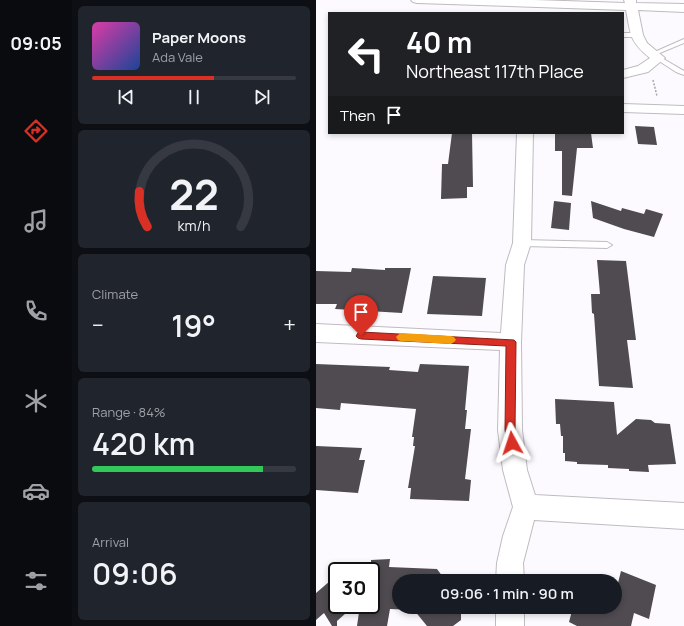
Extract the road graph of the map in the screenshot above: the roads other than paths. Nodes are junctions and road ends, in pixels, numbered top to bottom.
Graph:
1 (417, 0) edge
2 (471, 1) edge
3 (500, 1) edge
4 (631, 3) edge
5 (684, 8) edge
6 (624, 35) edge
7 (637, 35) junction
8 (684, 41) edge
9 (655, 56) junction
10 (684, 73) edge
11 (624, 74) edge
12 (624, 108) edge
13 (684, 110) edge
14 (525, 134) edge
15 (522, 243) junction
16 (607, 245) dead end
17 (316, 334) edge
18 (511, 342) junction
19 (526, 507) junction
20 (684, 516) edge
21 (510, 574) edge
22 (510, 614) edge
23 (510, 626) edge

1 - 2 street
2 - 3 street
3 - 4 street
4 - 5 street
4 - 7 street
6 - 7 lane
7 - 9 street
8 - 9 lane
9 - 10 lane
9 - 11 street
12 - 13 street
14 - 15 street
15 - 16 lane
15 - 18 street
17 - 18 street
18 - 19 street
19 - 20 street
19 - 21 street
22 - 23 street

